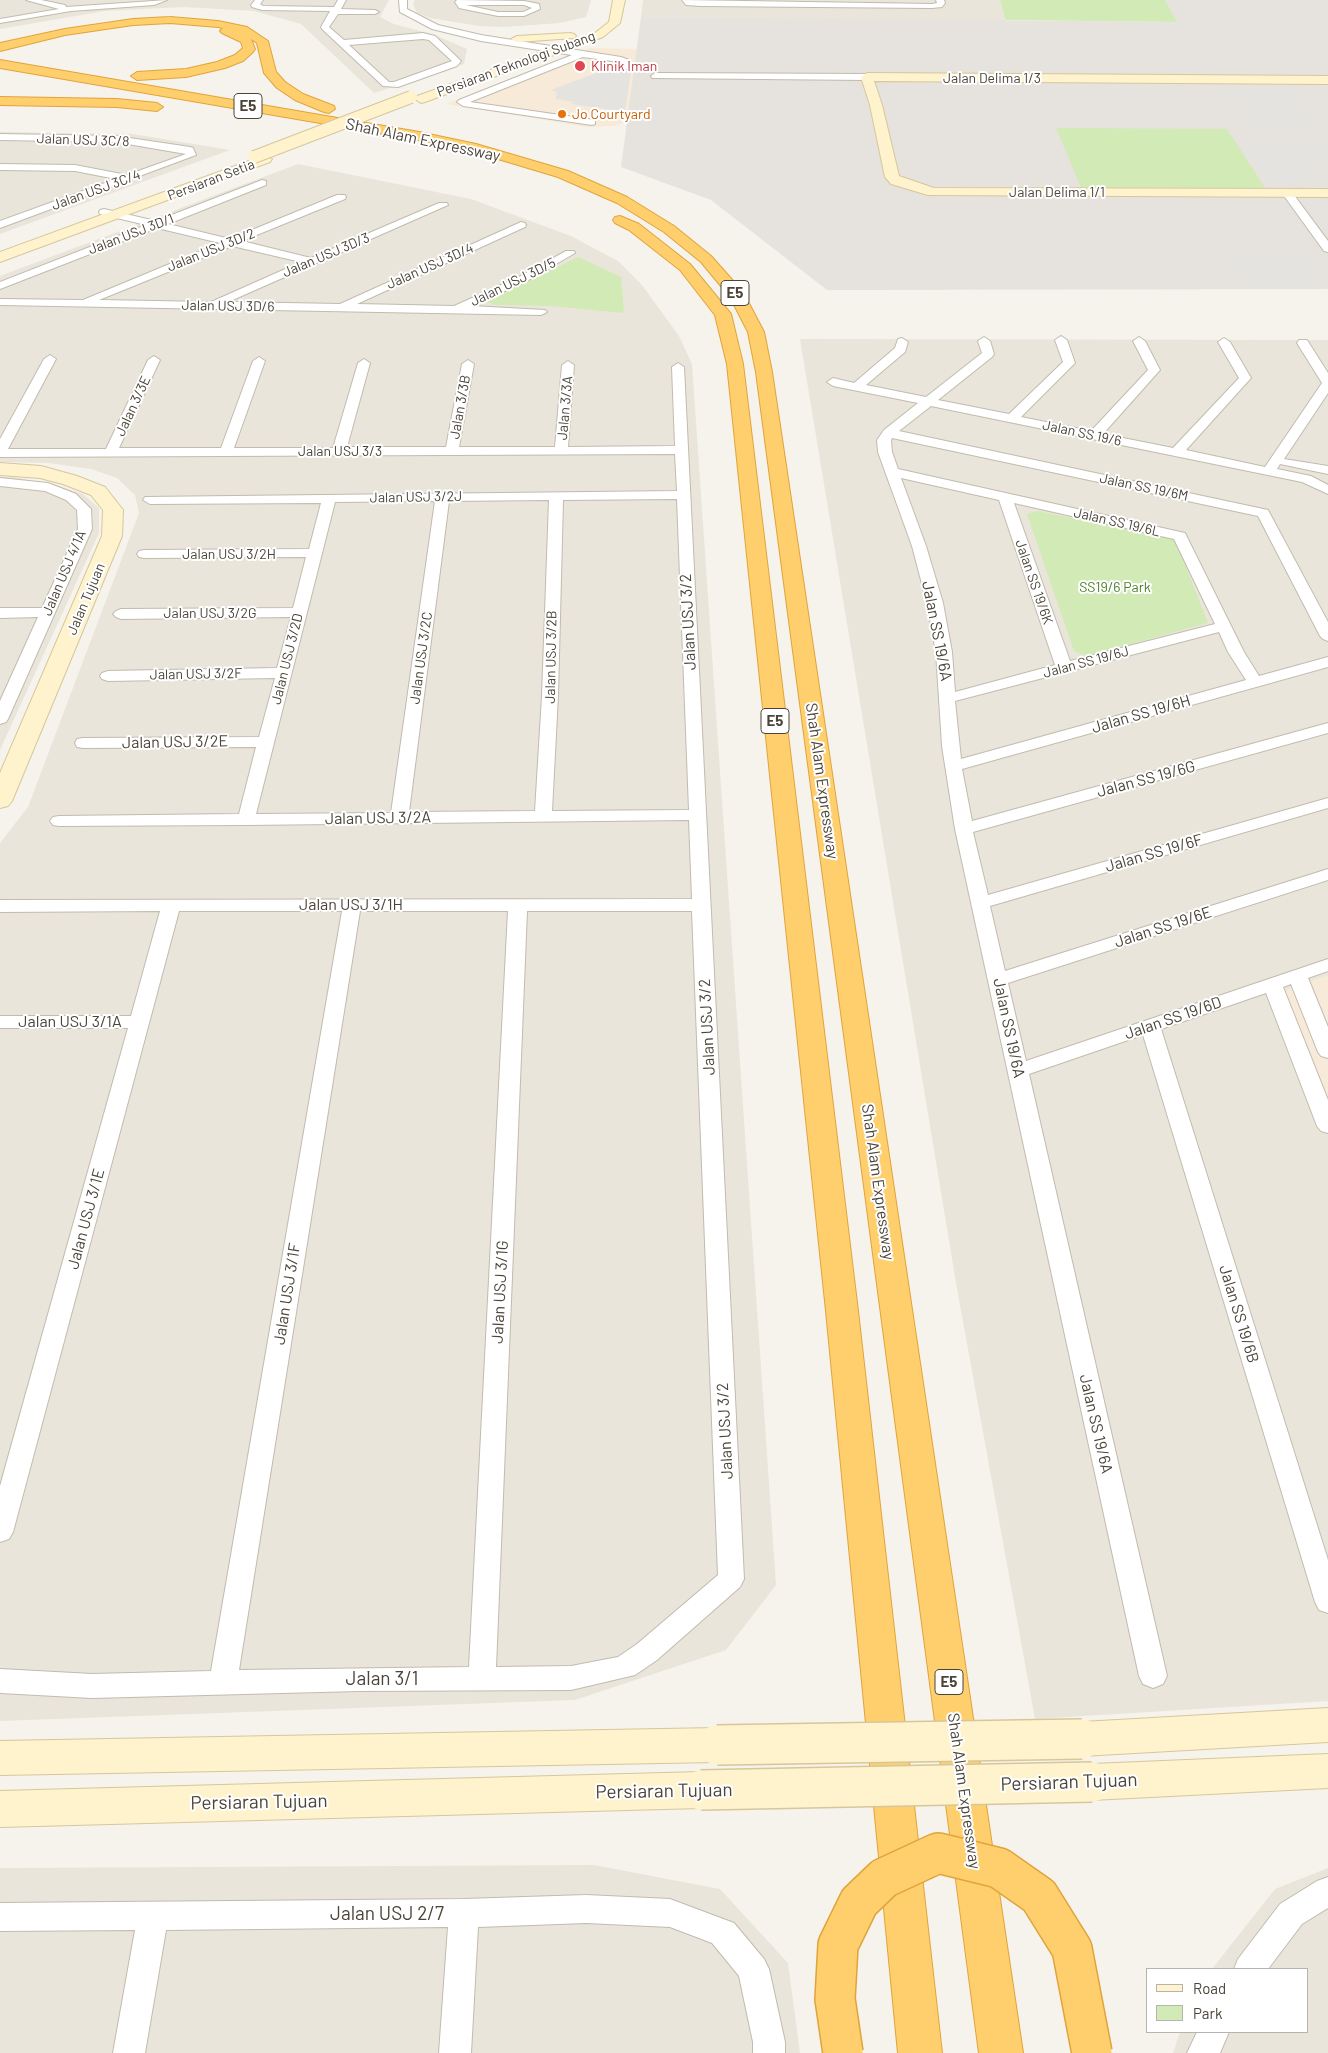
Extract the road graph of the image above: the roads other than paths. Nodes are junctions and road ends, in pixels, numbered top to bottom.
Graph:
1 (30, 0) edge
2 (79, 0) edge
3 (163, 0) edge
4 (259, 0) edge
5 (342, 0) edge
6 (403, 0) edge
7 (619, 0) edge
8 (686, 0) edge
9 (940, 0) edge
10 (459, 1) edge
11 (770, 3) edge
12 (849, 3) edge
13 (71, 9) junction
14 (335, 10) junction
15 (375, 12) dead end
16 (0, 21) edge
17 (598, 21) dead end
18 (512, 40) junction
19 (343, 43) junction
20 (18, 45) junction
21 (0, 47) edge
22 (565, 49) junction
23 (0, 52) edge
24 (520, 56) junction
25 (0, 64) edge
26 (24, 68) junction
27 (621, 69) dead end
28 (0, 71) edge
29 (655, 76) dead end
30 (868, 77) junction
31 (1328, 80) edge
32 (416, 98) junction
33 (0, 102) edge
34 (172, 108) dead end
35 (211, 114) dead end
36 (592, 122) dead end
37 (319, 128) junction
38 (0, 138) edge
39 (471, 147) junction
40 (191, 155) joint
41 (260, 158) junction
42 (0, 167) edge
43 (40, 167) junction
44 (520, 176) dead end
45 (8, 178) dead end
46 (127, 178) junction
47 (262, 184) dead end
48 (1288, 193) junction
49 (1328, 193) edge
50 (341, 197) dead end
51 (582, 200) dead end
52 (148, 203) junction
53 (443, 204) dead end
54 (104, 212) junction
55 (119, 215) junction
56 (151, 222) junction
57 (0, 224) edge
58 (521, 225) dead end
59 (79, 230) junction
60 (231, 242) junction
61 (0, 248) edge
62 (1328, 249) edge
63 (570, 253) dead end
64 (0, 257) edge
65 (312, 261) junction
66 (0, 286) edge
67 (0, 302) edge
68 (81, 303) junction
69 (210, 305) junction
70 (339, 308) junction
71 (455, 309) junction
72 (541, 312) dead end
73 (1062, 340) dead end
74 (984, 341) dead end
75 (1139, 341) dead end
76 (902, 342) dead end
77 (1224, 342) dead end
78 (1302, 343) dead end
79 (50, 358) dead end
80 (154, 360) dead end
81 (259, 361) dead end
82 (364, 363) dead end
83 (468, 364) dead end
84 (568, 365) dead end
85 (678, 367) dead end
86 (833, 382) dead end
87 (1328, 384) edge
88 (856, 387) junction
89 (930, 402) junction
90 (1011, 419) junction
91 (889, 432) junction
92 (1094, 436) junction
93 (561, 450) junction
94 (681, 450) junction
95 (339, 451) junction
96 (452, 451) junction
97 (0, 452) edge
98 (111, 452) junction
99 (226, 452) junction
100 (1176, 453) junction
101 (1272, 466) junction
102 (0, 470) edge
103 (1328, 470) edge
104 (893, 472) junction
105 (0, 482) edge
106 (1328, 490) edge
107 (682, 495) junction
108 (556, 496) junction
109 (442, 497) junction
110 (1005, 497) junction
111 (329, 498) junction
112 (150, 500) dead end
113 (314, 553) junction
114 (144, 554) dead end
115 (0, 612) edge
116 (48, 612) junction
117 (299, 612) junction
118 (121, 614) dead end
119 (1223, 626) junction
120 (1328, 636) edge
121 (1328, 662) edge
122 (1064, 668) junction
123 (284, 673) junction
124 (108, 676) dead end
125 (1255, 682) junction
126 (949, 698) junction
127 (0, 719) edge
128 (1328, 728) edge
129 (266, 742) junction
130 (83, 743) dead end
131 (954, 766) junction
132 (0, 801) edge
133 (1328, 803) edge
134 (697, 815) junction
135 (543, 817) junction
136 (399, 818) junction
137 (246, 820) junction
138 (59, 822) dead end
139 (964, 829) junction
140 (1328, 874) edge
141 (981, 903) junction
142 (352, 905) junction
143 (518, 905) junction
144 (701, 905) junction
145 (0, 906) edge
146 (171, 906) junction
147 (1328, 965) edge
148 (1297, 976) junction
149 (998, 980) junction
150 (1272, 984) junction
151 (0, 1022) edge
152 (140, 1022) junction
153 (1150, 1026) junction
154 (1328, 1052) edge
155 (1018, 1071) junction
156 (1322, 1097) edge
157 (1328, 1126) edge
158 (0, 1532) edge
159 (731, 1579) joint
160 (1328, 1602) edge
161 (1152, 1676) dead end
162 (482, 1679) junction
163 (0, 1682) edge
164 (223, 1683) junction
165 (1328, 1725) edge
166 (0, 1758) edge
167 (1328, 1771) edge
168 (0, 1809) edge
169 (1328, 1891) edge
170 (464, 1913) junction
171 (153, 1916) junction
172 (0, 1917) edge
173 (1250, 1968) edge
174 (1213, 2033) edge
175 (129, 2053) edge
176 (455, 2053) edge
177 (769, 2053) edge
178 (843, 2053) edge
179 (920, 2053) edge
180 (1001, 2053) edge
181 (1092, 2053) edge
182 (1203, 2053) edge

1 - 13 street
2 - 13 street
3 - 13 street
4 - 14 street
5 - 14 street
6 - 18 street
7 - 22 main road, Persiaran Teknologi Subang
8 - 11 street
9 - 12 street
10 - 10 street
11 - 12 street
13 - 16 street
14 - 15 street
14 - 19 street
17 - 22 main road, Persiaran Teknologi Subang
18 - 22 street
18 - 22 main road
18 - 24 main road
19 - 19 street
20 - 21 highway
20 - 23 highway
20 - 26 highway
20 - 39 highway
22 - 24 main road, Persiaran Teknologi Subang
22 - 27 street
22 - 32 main road, Persiaran Teknologi Subang
22 - 36 street
24 - 32 main road, Persiaran Teknologi Subang
25 - 26 highway, Shah Alam Expressway / E5
26 - 39 highway, Shah Alam Expressway / E5
28 - 37 highway, Shah Alam Expressway / E5
29 - 30 street, Jalan Delima 1/3
30 - 31 main road, Jalan Delima 1/3
30 - 48 main road, Jalan Delima 1/1
32 - 41 main road, Persiaran Setia
33 - 34 highway
35 - 37 highway
37 - 44 highway, Shah Alam Expressway / E5
38 - 40 street, Jalan USJ 3C/8
39 - 180 highway, Shah Alam Expressway / E5
40 - 46 street, Jalan USJ 3C/4
41 - 52 main road, Persiaran Setia
41 - 54 main road, Persiaran Setia
42 - 43 street
43 - 45 street
43 - 46 street
46 - 57 street, Jalan USJ 3C/4
47 - 56 street, Jalan USJ 3D/1
48 - 49 main road, Jalan Delima 1/1
48 - 62 street
50 - 60 street, Jalan USJ 3D/2
51 - 179 highway, E5
52 - 55 main road, Persiaran Setia
52 - 56 main road
53 - 65 street, Jalan USJ 3D/3
54 - 55 street
54 - 61 main road, Persiaran Setia
55 - 56 street
55 - 59 main road, Persiaran Setia
56 - 59 main road
56 - 60 street
56 - 66 street, Jalan USJ 3D/1
58 - 70 street, Jalan USJ 3D/4
59 - 64 main road, Persiaran Setia
60 - 65 street
60 - 68 street, Jalan USJ 3D/2
63 - 71 street, Jalan USJ 3D/5
65 - 69 street, Jalan USJ 3D/3
67 - 68 street, Jalan USJ 3D/6
68 - 69 street, Jalan USJ 3D/6
69 - 70 street, Jalan USJ 3D/6
70 - 71 street, Jalan USJ 3D/6
71 - 72 street, Jalan USJ 3D/6
73 - 90 street
74 - 89 street
75 - 92 street
76 - 88 street
77 - 100 street
78 - 87 street
79 - 97 street
80 - 98 street, Jalan 3/3E
81 - 99 street
82 - 95 street
83 - 96 street, Jalan 3/3B
84 - 93 street, Jalan 3/3A
85 - 94 street
86 - 88 street, Jalan SS 19/6
87 - 101 street
88 - 89 street, Jalan SS 19/6
89 - 90 street, Jalan SS 19/6
89 - 91 street
90 - 92 street, Jalan SS 19/6
91 - 104 street, Jalan SS 19/6A
91 - 120 street, Jalan SS 19/6M
92 - 100 street, Jalan SS 19/6
93 - 94 street, Jalan USJ 3/3
93 - 96 street, Jalan USJ 3/3
94 - 107 street, Jalan USJ 3/2
95 - 96 street, Jalan USJ 3/3
95 - 99 street, Jalan USJ 3/3
97 - 98 street, Jalan USJ 3/3
98 - 99 street, Jalan USJ 3/3
100 - 101 street, Jalan SS 19/6
101 - 103 street
101 - 106 street, Jalan SS 19/6
102 - 132 main road, Jalan Tujuan
104 - 110 street, Jalan SS 19/6L
104 - 126 street, Jalan SS 19/6A
105 - 116 street, Jalan USJ 4/1A
107 - 108 street, Jalan USJ 3/2J
107 - 134 street, Jalan USJ 3/2
108 - 109 street, Jalan USJ 3/2J
108 - 135 street, Jalan USJ 3/2B
109 - 111 street, Jalan USJ 3/2J
109 - 136 street, Jalan USJ 3/2C
110 - 119 street, Jalan SS 19/6L
110 - 122 street, Jalan SS 19/6K
111 - 112 street, Jalan USJ 3/2J
111 - 113 street, Jalan USJ 3/2D
113 - 114 street, Jalan USJ 3/2H
113 - 117 street, Jalan USJ 3/2D
115 - 116 street
116 - 127 street, Jalan USJ 4/1A
117 - 118 street, Jalan USJ 3/2G
117 - 123 street, Jalan USJ 3/2D
119 - 122 street, Jalan SS 19/6J
119 - 125 street, Jalan SS 19/6L
121 - 125 street, Jalan SS 19/6H
122 - 126 street, Jalan SS 19/6J
123 - 124 street, Jalan USJ 3/2F
123 - 129 street, Jalan USJ 3/2D
125 - 131 street, Jalan SS 19/6H
126 - 131 street, Jalan SS 19/6A
128 - 139 street, Jalan SS 19/6G
129 - 130 street, Jalan USJ 3/2E
129 - 137 street, Jalan USJ 3/2D
131 - 139 street, Jalan SS 19/6A
133 - 141 street, Jalan SS 19/6F
134 - 135 street, Jalan USJ 3/2A
134 - 144 street, Jalan USJ 3/2
135 - 136 street, Jalan USJ 3/2A
136 - 137 street, Jalan USJ 3/2A
137 - 138 street, Jalan USJ 3/2A
139 - 141 street, Jalan SS 19/6A
140 - 149 street, Jalan SS 19/6E
141 - 149 street, Jalan SS 19/6A
142 - 143 street, Jalan USJ 3/1H
142 - 146 street, Jalan USJ 3/1H
142 - 164 street, Jalan USJ 3/1F
143 - 144 street, Jalan USJ 3/1H
143 - 162 street, Jalan USJ 3/1G
144 - 159 street, Jalan USJ 3/2
145 - 146 street, Jalan USJ 3/1H
146 - 152 street, Jalan USJ 3/1E
147 - 148 street, Jalan SS 19/6D
148 - 150 street, Jalan SS 19/6D
148 - 154 street
149 - 155 street, Jalan SS 19/6A
150 - 153 street, Jalan SS 19/6D
150 - 156 street
151 - 152 street, Jalan USJ 3/1A
152 - 158 street, Jalan USJ 3/1E
153 - 155 street, Jalan SS 19/6D
153 - 160 street, Jalan SS 19/6B
155 - 161 street, Jalan SS 19/6A
156 - 157 street
159 - 162 street, Jalan 3/1
162 - 164 street, Jalan 3/1
163 - 164 street, Jalan 3/1
165 - 166 main road, bridge
167 - 168 main road, Persiaran Tujuan, bridge
169 - 173 street
170 - 171 street, Jalan USJ 2/7
170 - 176 street
170 - 177 street, Jalan USJ 2/7
171 - 172 street, Jalan USJ 2/7
171 - 175 street
174 - 182 street
178 - 181 highway, bridge

